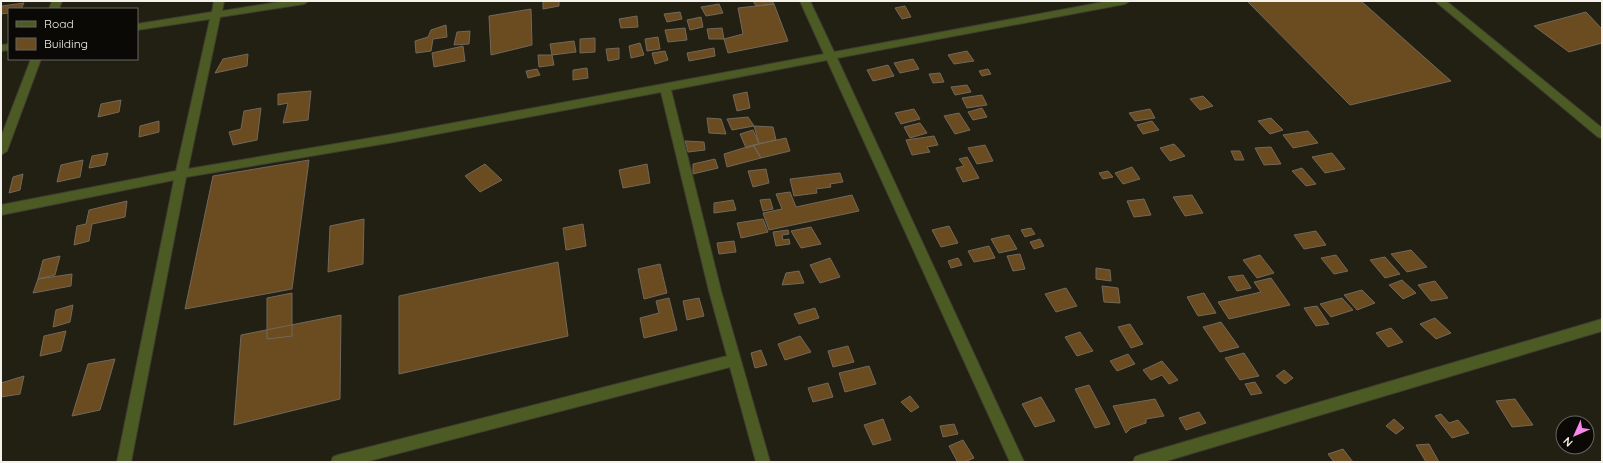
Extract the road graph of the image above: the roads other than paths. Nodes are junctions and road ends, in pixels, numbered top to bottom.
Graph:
1 (219, 1) edge
2 (304, 1) edge
3 (805, 1) edge
4 (1125, 1) edge
5 (1440, 1) edge
6 (216, 15) junction
7 (138, 27) edge
8 (830, 56) junction
9 (36, 60) edge
10 (665, 87) junction
11 (1602, 134) edge
12 (1, 151) edge
13 (181, 174) junction
14 (1, 210) edge
15 (1602, 325) edge
16 (735, 360) junction
17 (124, 462) edge
18 (338, 462) edge
19 (763, 462) edge
20 (1017, 462) edge
21 (1140, 462) edge

1 - 6 street
2 - 6 street
3 - 8 street
4 - 8 street
5 - 11 street
6 - 7 street
6 - 13 street
8 - 10 street
8 - 20 street
9 - 12 street
10 - 13 street
10 - 16 street
13 - 14 street
13 - 17 street
15 - 21 street
16 - 18 street
16 - 19 street

